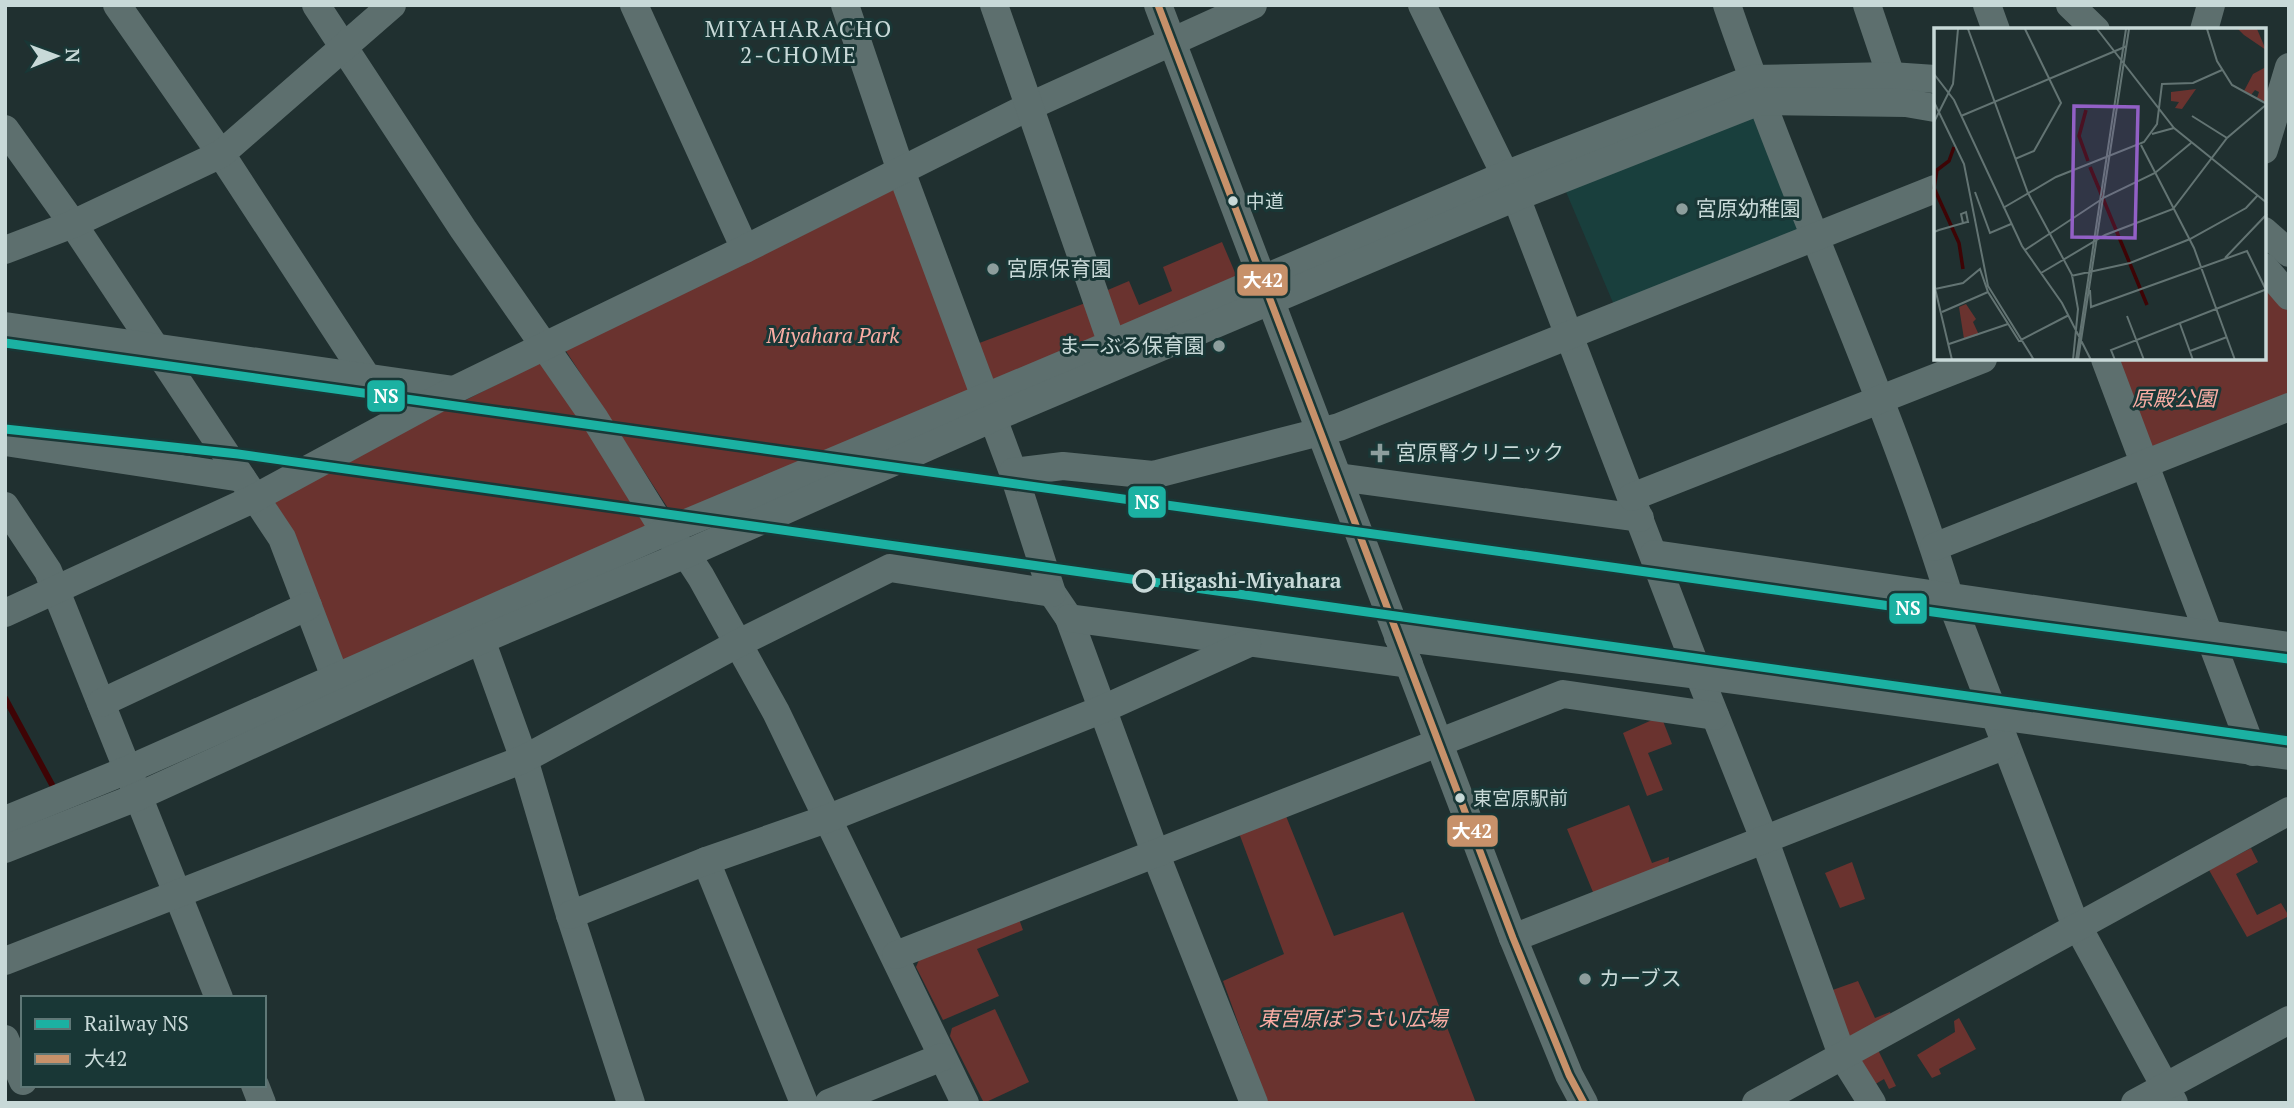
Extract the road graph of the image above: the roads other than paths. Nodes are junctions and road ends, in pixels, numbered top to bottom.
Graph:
1 (117, 5) edge
2 (316, 5) edge
3 (392, 5) edge
4 (634, 5) edge
5 (845, 5) edge
6 (994, 5) edge
7 (1158, 5) edge
8 (1253, 5) edge
9 (1422, 5) edge
10 (1727, 5) edge
11 (1867, 5) edge
12 (1987, 5) edge
13 (2070, 5) edge
14 (2211, 5) edge
15 (1995, 28) edge
16 (2094, 28) edge
17 (2205, 28) edge
18 (1172, 44) junction
19 (344, 46) junction
20 (2289, 67) edge
21 (1891, 76) junction
22 (1934, 79) edge
23 (1756, 90) junction
24 (1028, 107) junction
25 (1934, 108) edge
26 (5, 129) edge
27 (2275, 137) edge
28 (221, 155) junction
29 (901, 171) junction
30 (1510, 186) junction
31 (1934, 189) edge
32 (73, 224) junction
33 (2266, 233) edge
34 (1814, 237) junction
35 (745, 249) junction
36 (5, 250) edge
37 (2289, 253) edge
38 (2266, 269) edge
39 (1266, 289) junction
40 (2289, 296) edge
41 (5, 326) edge
42 (1570, 336) junction
43 (1112, 344) junction
44 (544, 346) junction
45 (156, 349) junction
46 (1981, 360) edge
47 (2105, 360) edge
48 (368, 379) junction
49 (454, 390) junction
50 (1881, 401) junction
51 (2289, 407) edge
52 (989, 408) junction
53 (1320, 432) junction
54 (5, 442) edge
55 (2144, 464) junction
56 (1013, 472) junction
57 (1338, 477) junction
58 (248, 488) junction
59 (5, 506) edge
60 (1636, 508) junction
61 (676, 543) junction
62 (1934, 547) junction
63 (1654, 554) junction
64 (55, 588) junction
65 (1052, 593) junction
66 (1949, 596) junction
67 (308, 606) junction
68 (5, 613) edge
69 (1069, 618) junction
70 (477, 629) junction
71 (2210, 636) junction
72 (1398, 637) junction
73 (737, 644) junction
74 (1247, 644) junction
75 (2289, 646) edge
76 (1409, 664) junction
77 (1699, 675) junction
78 (335, 677) junction
79 (101, 703) junction
80 (1103, 709) junction
81 (1994, 715) junction
82 (1715, 716) junction
83 (1439, 743) junction
84 (2006, 745) junction
85 (2253, 752) junction
86 (2289, 756) edge
87 (524, 759) junction
88 (132, 782) junction
89 (2289, 811) edge
90 (829, 818) junction
91 (5, 820) edge
92 (1765, 841) junction
93 (5, 849) edge
94 (1156, 855) junction
95 (706, 861) junction
96 (176, 893) junction
97 (570, 915) junction
98 (2076, 926) junction
99 (1513, 938) junction
100 (895, 955) junction
101 (5, 961) edge
102 (218, 996) edge
103 (2289, 1020) edge
104 (5, 1039) edge
105 (1842, 1055) junction
106 (942, 1057) junction
107 (21, 1076) edge
108 (2169, 1095) edge
109 (631, 1103) edge
110 (803, 1103) edge
111 (829, 1103) edge
112 (965, 1103) edge
113 (1254, 1103) edge
114 (1584, 1103) edge
115 (1756, 1103) edge
116 (1872, 1103) edge
117 (2136, 1103) edge

1 - 28 street
2 - 19 street
3 - 19 street
4 - 35 street
5 - 29 street
6 - 24 street
7 - 18 street
8 - 18 street
9 - 30 street
10 - 23 street
11 - 21 street
12 - 15 street
13 - 16 street
14 - 17 street
18 - 24 street
18 - 39 street
19 - 28 street
19 - 44 street
20 - 27 street
21 - 22 street
21 - 23 street
23 - 25 street
23 - 30 street
23 - 34 street
24 - 29 street
24 - 43 street
26 - 32 street
28 - 32 street
28 - 48 street
29 - 35 street
29 - 52 street
30 - 39 street
30 - 42 street
31 - 34 street
32 - 36 street
32 - 45 street
33 - 37 street
34 - 42 street
34 - 50 street
35 - 44 street
38 - 40 street
39 - 43 street
39 - 52 street
39 - 53 street
41 - 45 street
42 - 53 street
42 - 60 street
43 - 52 street
44 - 49 street
44 - 61 street
45 - 48 street
45 - 58 street
46 - 50 street
47 - 55 street
48 - 49 street
49 - 58 street
50 - 60 street
50 - 62 street
51 - 55 street
52 - 56 street
52 - 61 street
53 - 56 street
53 - 57 street
54 - 58 street
55 - 62 street
55 - 71 street
56 - 65 street
57 - 60 street
57 - 72 street
58 - 64 street
58 - 67 street
59 - 64 street
60 - 63 street
61 - 70 street
61 - 73 street
62 - 66 street
63 - 66 street
63 - 77 street
64 - 68 street
64 - 79 street
65 - 69 street
65 - 73 street
66 - 71 street
66 - 81 street
67 - 78 street
67 - 79 street
69 - 74 street
69 - 80 street
70 - 78 street
70 - 87 street
70 - 88 street
71 - 75 street
71 - 85 street
72 - 76 street
72 - 77 street
73 - 87 street
73 - 90 street
74 - 76 street
74 - 80 street
76 - 83 street
77 - 81 street
77 - 82 street
78 - 88 street
79 - 88 street
80 - 90 street
80 - 94 street
81 - 84 street
81 - 85 street
82 - 83 street
82 - 92 street
83 - 94 street
83 - 99 street
84 - 92 street
84 - 98 street
85 - 86 street
87 - 96 street
87 - 97 street
88 - 91 street
88 - 93 street
88 - 96 street
89 - 98 street
90 - 95 street
90 - 100 street
92 - 99 street
92 - 105 street
94 - 100 street
94 - 113 street
95 - 97 street
95 - 110 street
96 - 101 street
96 - 102 street
97 - 109 street
98 - 105 street
98 - 108 street
99 - 114 street
100 - 106 street
103 - 108 street
104 - 107 street
105 - 115 street
105 - 116 street
106 - 111 street
106 - 112 street
108 - 117 street

